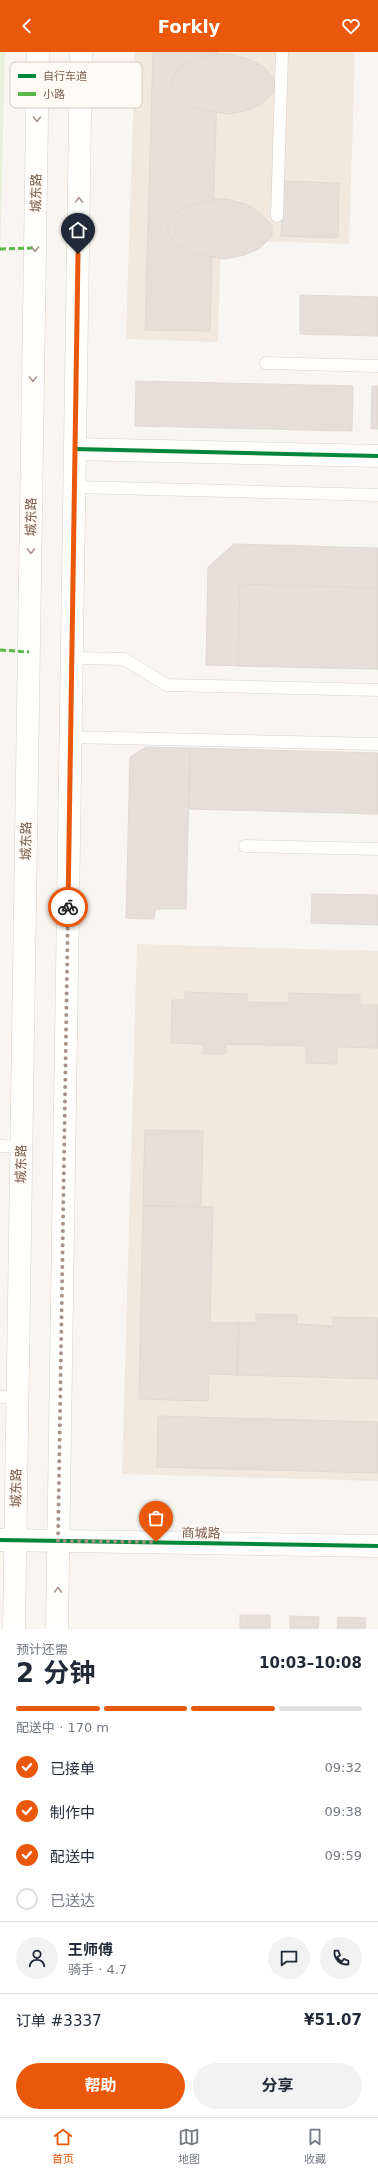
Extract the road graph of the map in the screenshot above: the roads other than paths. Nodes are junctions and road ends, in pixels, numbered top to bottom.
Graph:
1 (38, 52) edge
2 (81, 52) edge
3 (282, 52) edge
4 (38, 62) edge
5 (81, 62) edge
6 (37, 108) edge
7 (80, 108) edge
8 (277, 216) dead end
9 (266, 363) dead end
10 (378, 366) edge
11 (75, 449) junction
12 (378, 456) edge
13 (75, 487) junction
14 (378, 495) edge
15 (72, 658) junction
16 (378, 690) edge
17 (71, 737) junction
18 (378, 744) edge
19 (245, 846) dead end
20 (378, 848) edge
21 (0, 1146) edge
22 (22, 1147) junction
23 (9, 1398) edge
24 (8, 1540) edge
25 (58, 1541) junction
26 (378, 1546) edge
27 (14, 1629) edge
28 (57, 1629) edge

1 -> 4 main road, 城东路
5 -> 2 main road
3 - 8 lane
6 -> 22 main road, 城东路
11 -> 7 main road
9 - 10 lane
11 - 12 main road
11 - 13 main road
13 - 14 lane
13 - 15 main road
15 - 16 lane
15 - 17 main road
17 - 18 lane
17 - 25 main road
19 - 20 lane
21 - 22 lane
22 - 23 main road, 城东路
23 - 24 main road, 城东路
24 - 25 main road, 商城路
24 - 27 main road, 城东路
25 - 26 main road, 商城路
28 -> 25 main road

